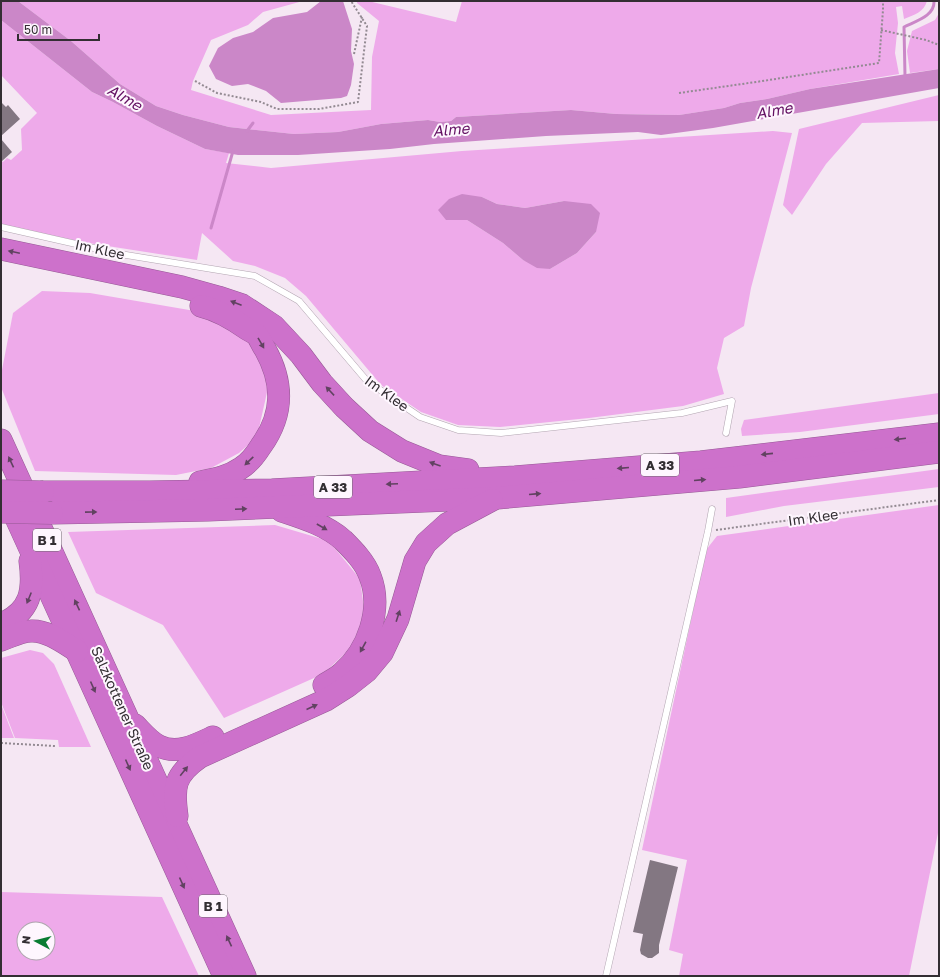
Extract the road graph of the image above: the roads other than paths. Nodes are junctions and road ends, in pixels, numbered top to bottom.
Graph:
1 (1, 227) edge
2 (1, 249) edge
3 (1, 264) edge
4 (726, 433) dead end
5 (939, 434) edge
6 (1, 440) edge
7 (939, 452) edge
8 (515, 477) junction
9 (1, 486) edge
10 (1, 491) edge
11 (150, 492) junction
12 (497, 498) junction
13 (273, 507) junction
14 (712, 509) dead end
15 (1, 512) edge
16 (28, 546) junction
17 (1, 624) edge
18 (1, 640) edge
19 (77, 651) junction
20 (128, 719) junction
21 (180, 835) junction
22 (224, 976) edge
23 (245, 976) edge
24 (606, 976) edge

1 - 4 lane, Im Klee
8 -> 2 highway
3 -> 11 highway
5 -> 8 highway, A 33
20 -> 6 highway, Salzkottener Straße / B 1
12 -> 7 highway, A 33
8 -> 11 highway, A 33
9 - 16 highway, Salzkottener Straße / B 1
10 - 11 highway, A 33, bridge
12 - 13 highway, A 33
21 -> 12 highway
15 -> 13 highway, A 33, bridge
13 -> 20 highway
14 - 24 lane
16 -> 17 highway
16 - 19 highway, Salzkottener Straße / B 1
18 - 19 highway
19 -> 22 highway, Salzkottener Straße / B 1
20 - 21 highway, Salzkottener Straße / B 1
23 -> 21 highway, Salzkottener Straße / B 1

